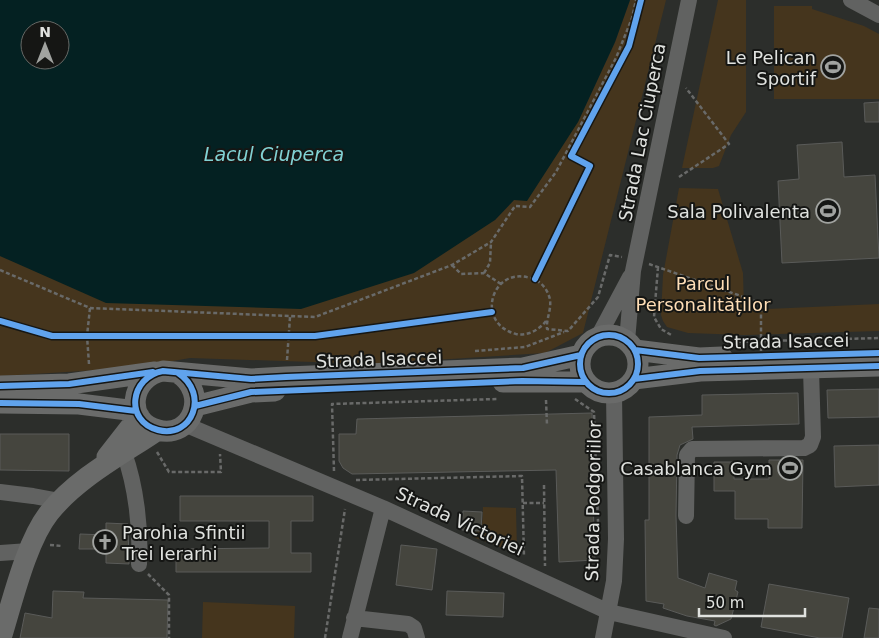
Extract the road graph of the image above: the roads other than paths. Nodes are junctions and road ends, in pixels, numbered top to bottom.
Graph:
1 (689, 0) edge
2 (851, 0) edge
3 (879, 15) edge
4 (633, 271) junction
5 (598, 337) junction
6 (631, 346) junction
7 (879, 353) edge
8 (580, 355) junction
9 (879, 366) edge
10 (811, 369) junction
11 (155, 372) junction
12 (178, 373) junction
13 (634, 379) junction
14 (0, 386) edge
15 (579, 390) junction
16 (614, 393) junction
17 (0, 403) edge
18 (195, 406) junction
19 (138, 413) junction
20 (184, 424) junction
21 (160, 439) junction
22 (127, 460) junction
23 (94, 472) junction
24 (0, 492) edge
25 (60, 501) junction
26 (383, 508) junction
27 (686, 516) dead end
28 (38, 547) junction
29 (0, 553) edge
30 (139, 564) road end
31 (609, 612) junction
32 (354, 618) junction
33 (1, 638) edge
34 (350, 638) edge
35 (417, 638) edge
36 (602, 638) edge
37 (724, 638) edge

1 - 4 street, Strada Lac Ciuperca
2 - 3 street
4 - 5 street, Strada Lac Ciuperca
4 - 6 street, Strada Lac Ciuperca
5 - 6 main road, Strada Isaccei
5 - 8 main road
6 - 7 main road, Strada Isaccei
6 - 13 main road
8 - 12 main road, Strada Isaccei
8 - 15 main road
9 - 10 main road, Strada Isaccei
10 - 13 main road, Strada Isaccei
10 - 27 street
11 - 12 main road, Strada Isaccei
11 - 14 main road, Strada Isaccei
11 - 19 main road
12 - 18 main road
13 - 16 main road, Strada Isaccei
15 - 16 main road, Strada Isaccei
15 - 18 main road, Strada Isaccei
16 - 31 street, Strada Podgoriilor
17 - 19 main road
18 - 20 main road
19 - 21 main road
19 - 23 main road
20 - 21 main road
20 - 26 street, Strada Victoriei
21 - 22 main road
22 - 23 main road
22 - 30 street
23 - 25 main road
24 - 25 street
25 - 28 main road
26 - 31 street, Strada Victoriei
26 - 32 street
28 - 29 street
28 - 33 main road
31 - 36 street, Strada Podgoriilor
31 - 37 street, Strada Victoriei
32 - 34 street
32 - 35 street

